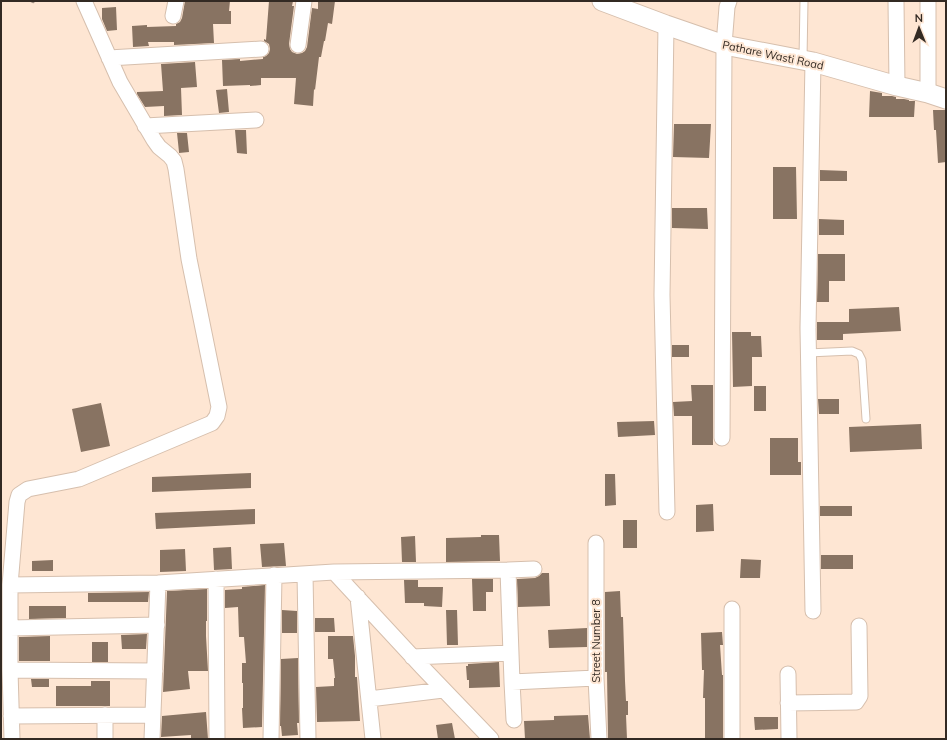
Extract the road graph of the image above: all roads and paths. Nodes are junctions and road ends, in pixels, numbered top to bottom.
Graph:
1 (31, 1) edge
2 (34, 1) edge
3 (84, 1) edge
4 (304, 1) edge
5 (602, 1) edge
6 (729, 1) edge
7 (804, 1) edge
8 (896, 1) edge
9 (928, 1) edge
10 (666, 25) junction
11 (298, 45) dead end
12 (724, 45) junction
13 (260, 50) dead end
14 (109, 58) junction
15 (808, 61) junction
16 (897, 86) junction
17 (928, 93) junction
18 (946, 100) edge
19 (256, 120) dead end
20 (145, 126) junction
21 (808, 353) junction
22 (866, 419) dead end
23 (722, 438) dead end
24 (667, 512) dead end
25 (596, 543) dead end
26 (534, 569) dead end
27 (508, 570) junction
28 (334, 572) junction
29 (305, 574) junction
30 (274, 575) junction
31 (216, 579) junction
32 (158, 583) junction
33 (10, 585) junction
34 (358, 597) junction
35 (5, 605) edge
36 (732, 609) dead end
37 (813, 611) dead end
38 (157, 625) junction
39 (859, 626) dead end
40 (10, 628) junction
41 (510, 653) junction
42 (412, 657) junction
43 (155, 671) junction
44 (7, 674) edge
45 (788, 674) dead end
46 (596, 678) junction
47 (512, 682) junction
48 (443, 690) junction
49 (369, 699) junction
50 (788, 703) junction
51 (104, 715) junction
52 (153, 715) junction
53 (11, 716) junction
54 (514, 720) dead end
55 (12, 739) edge
56 (105, 739) edge
57 (152, 739) edge
58 (217, 739) edge
59 (272, 739) edge
60 (308, 739) edge
61 (373, 739) edge
62 (491, 739) edge
63 (599, 739) edge
64 (732, 739) edge
65 (788, 739) edge

1 - 2 path
3 - 14 street
4 - 11 street
5 - 10 street, Pathare Wasti Road
6 - 12 street
7 - 15 lane
8 - 16 street
9 - 17 street
10 - 12 street, Pathare Wasti Road
10 - 24 street
12 - 15 street, Pathare Wasti Road
12 - 23 street
13 - 14 street
14 - 20 street
15 - 16 street, Pathare Wasti Road
15 - 21 street
16 - 17 street, Pathare Wasti Road
17 - 18 street, Pathare Wasti Road
19 - 20 street
20 - 33 street
21 - 22 lane
21 - 37 street
25 - 46 street, Street Number 8
26 - 27 street
27 - 28 street
27 - 41 street
28 - 29 street
28 - 34 street
29 - 30 street
29 - 60 street
30 - 31 street
30 - 59 street
31 - 32 street
31 - 58 street
32 - 33 street
32 - 38 street
33 - 35 street
34 - 42 street
34 - 49 street
35 - 40 street
36 - 64 street
38 - 40 street
38 - 43 street
39 - 50 street
40 - 44 street
41 - 42 street
41 - 47 street
42 - 48 street
43 - 44 street
43 - 52 street
44 - 53 street
45 - 50 street
46 - 47 street
46 - 63 street, Street Number 8
47 - 54 street
48 - 49 street
48 - 62 street
49 - 61 street
50 - 65 street
51 - 52 street
51 - 53 street
51 - 56 street
52 - 57 street
53 - 55 street

